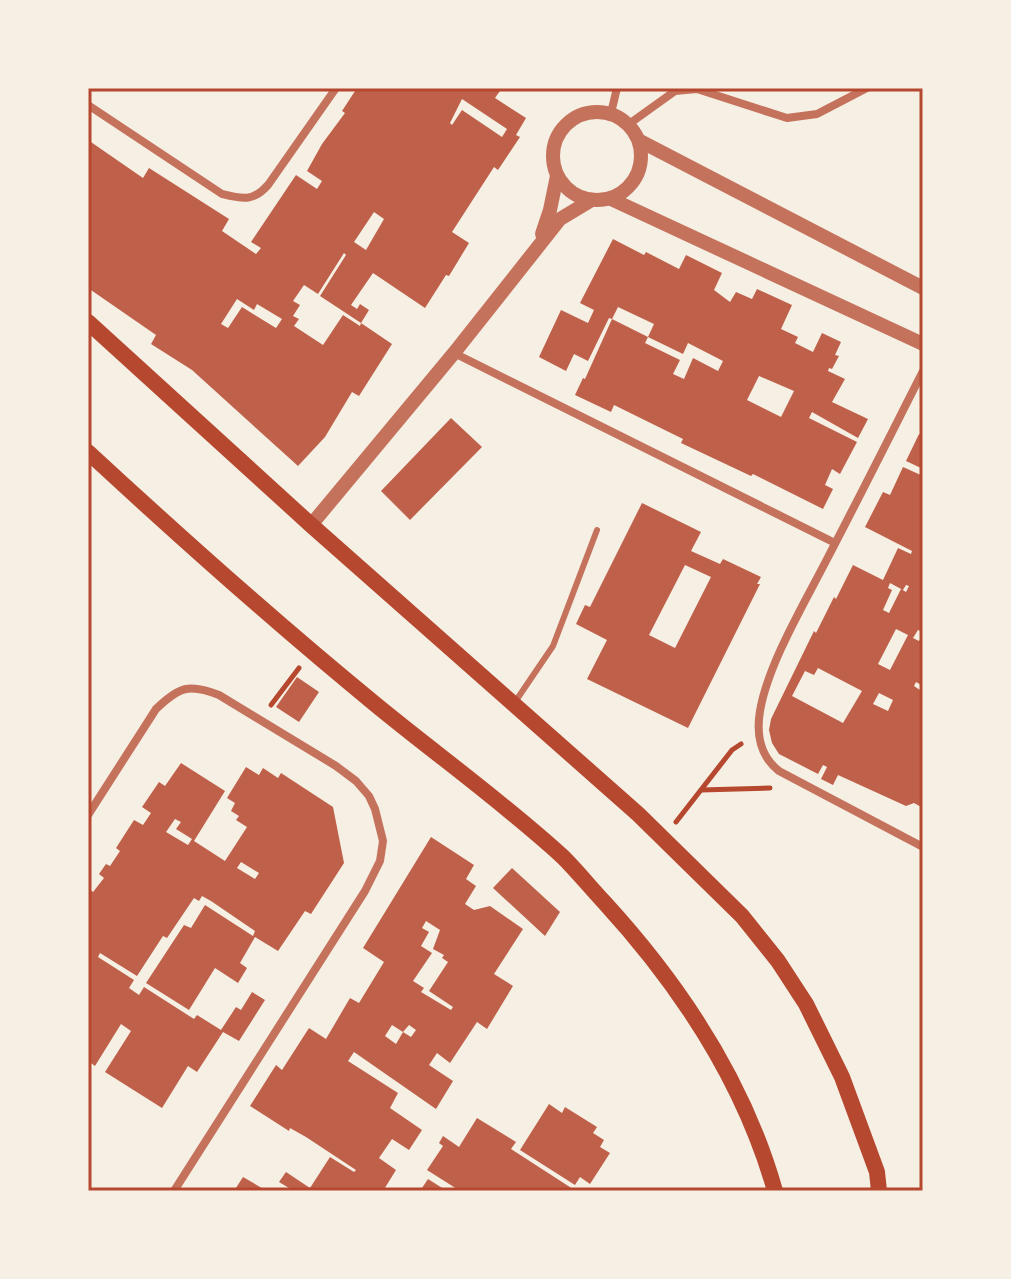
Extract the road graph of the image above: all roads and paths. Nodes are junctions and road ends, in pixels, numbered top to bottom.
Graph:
1 (336, 88) edge
2 (617, 88) edge
3 (867, 88) edge
4 (88, 105) edge
5 (611, 113) junction
6 (629, 124) junction
7 (640, 141) junction
8 (557, 176) junction
9 (611, 199) junction
10 (590, 201) junction
11 (538, 245) junction
12 (923, 288) edge
13 (88, 322) edge
14 (923, 344) edge
15 (454, 353) junction
16 (923, 371) edge
17 (88, 452) edge
18 (311, 525) junction
19 (597, 530) dead end
20 (835, 543) junction
21 (311, 650) junction
22 (513, 705) junction
23 (261, 718) junction
24 (759, 732) junction
25 (795, 780) junction
26 (700, 790) junction
27 (88, 815) edge
28 (663, 839) junction
29 (923, 847) edge
30 (174, 1191) edge
31 (775, 1191) edge
32 (879, 1191) edge

1 - 4 street
2 - 5 street
3 - 6 street
5 - 6 street
5 - 8 street
6 - 7 street
7 - 9 street
7 - 12 street
8 - 10 street
8 - 11 street
9 - 10 street
9 - 14 street
10 - 11 street
11 - 15 street
13 - 18 main road
15 - 18 street
15 - 20 street
16 - 20 street
17 - 21 main road
18 - 22 main road
19 - 22 lane
20 - 24 street
21 - 23 path
21 - 31 main road
22 - 28 main road
23 - 27 street
23 - 30 street
24 - 25 street
24 - 26 path
25 - 26 path
25 - 29 street
26 - 28 path
28 - 32 main road

